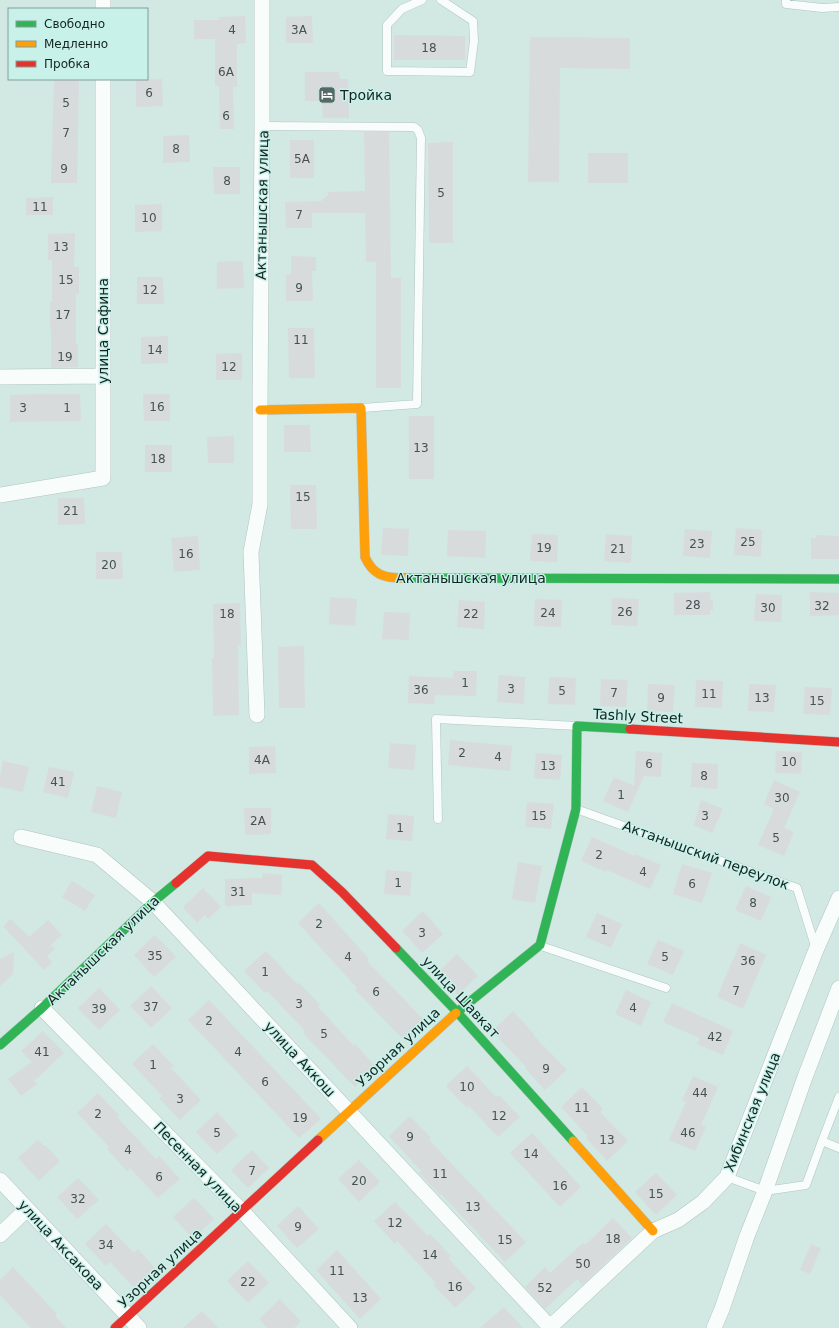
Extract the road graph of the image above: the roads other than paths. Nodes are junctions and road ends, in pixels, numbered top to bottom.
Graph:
1 (262, 0) edge
2 (422, 0) edge
3 (441, 0) edge
4 (786, 0) edge
5 (839, 7) edge
6 (103, 80) edge
7 (262, 126) junction
8 (103, 376) junction
9 (0, 377) edge
10 (361, 408) junction
11 (260, 410) junction
12 (0, 495) edge
13 (839, 579) edge
14 (257, 715) dead end
15 (577, 726) junction
16 (839, 742) edge
17 (576, 809) junction
18 (438, 819) dead end
19 (21, 837) dead end
20 (208, 856) joint
21 (839, 898) edge
22 (153, 902) junction
23 (540, 945) junction
24 (816, 950) junction
25 (666, 988) dead end
26 (839, 988) edge
27 (42, 1008) junction
28 (457, 1012) junction
29 (0, 1045) edge
30 (839, 1097) edge
31 (349, 1112) junction
32 (822, 1140) junction
33 (839, 1148) edge
34 (727, 1177) junction
35 (0, 1180) edge
36 (765, 1191) junction
37 (27, 1209) junction
38 (242, 1211) junction
39 (653, 1231) junction
40 (0, 1235) edge
41 (128, 1316) junction
42 (115, 1328) edge
43 (139, 1328) edge
44 (350, 1328) edge
45 (549, 1328) edge
46 (714, 1328) edge

1 - 7 street, Актанышская улица
2 - 3 lane
4 - 5 lane
6 - 8 street, улица Сафина
7 - 10 lane
7 - 11 street, Актанышская улица
8 - 9 street
8 - 12 street, улица Сафина
10 - 11 street
10 - 13 street, Актанышская улица
11 - 14 street, Актанышская улица
15 - 16 street, Tashly Street
15 - 17 street
15 - 18 lane, Tashly Street
17 - 23 street
17 - 24 lane, Актанышский переулок
19 - 22 street, улица Аккош
20 - 22 street, Актанышская улица
20 - 28 street, улица Шавкат
21 - 24 street, Хибинская улица
22 - 27 street, Актанышская улица
22 - 31 street, улица Аккош
23 - 25 lane
23 - 28 street, Узорная улица
24 - 34 street, Хибинская улица
26 - 36 street
27 - 29 street, Актанышская улица
27 - 38 street, Песенная улица
28 - 31 street, Узорная улица
28 - 39 street, улица Шавкат
30 - 32 lane
31 - 38 street, Узорная улица
31 - 45 street, улица Аккош
32 - 33 lane
32 - 36 lane
34 - 36 lane
34 - 39 street, Хибинская улица
35 - 37 street, улица Аксакова
36 - 46 street
37 - 40 street
37 - 41 street, улица Аксакова
38 - 41 street, Узорная улица
38 - 44 street, Песенная улица
39 - 45 street, Хибинская улица
41 - 42 street, Узорная улица
41 - 43 street, улица Аксакова

